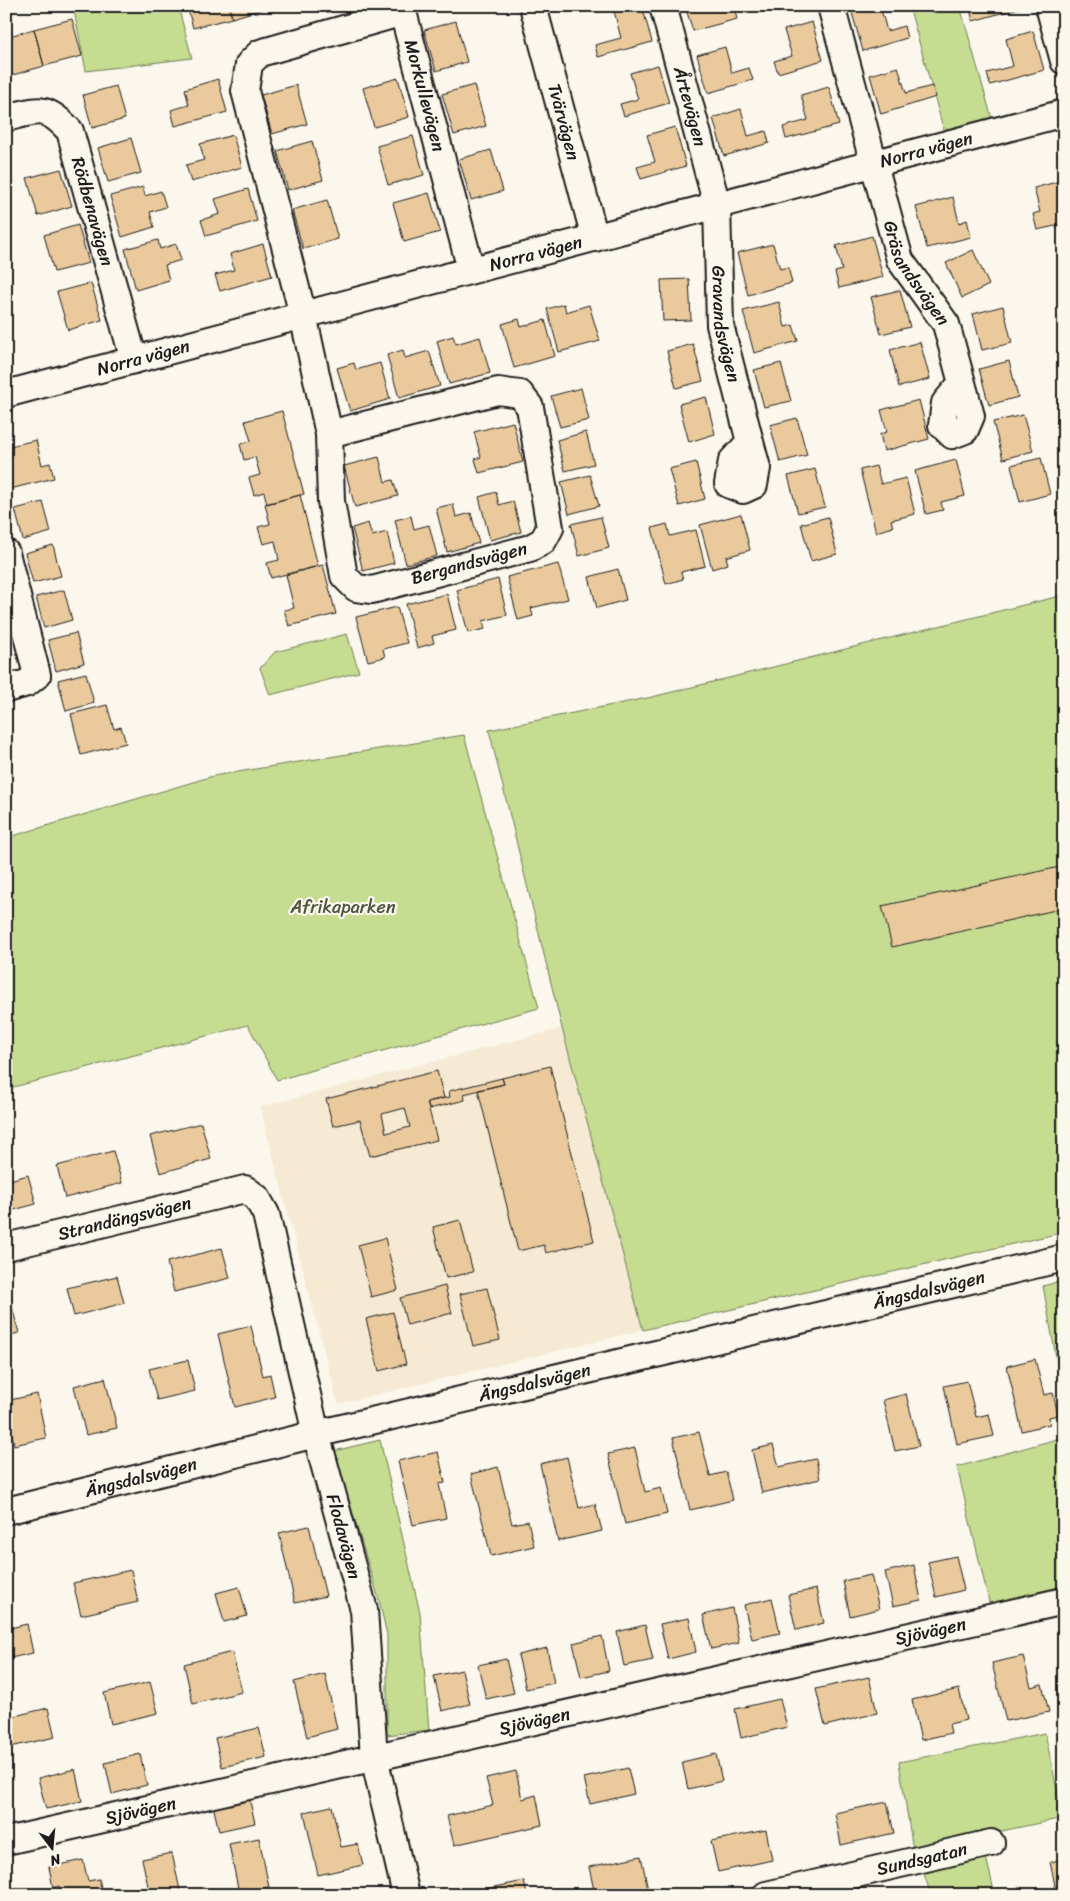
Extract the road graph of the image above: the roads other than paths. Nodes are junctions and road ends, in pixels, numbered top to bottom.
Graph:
1 (533, 6) edge
2 (663, 6) edge
3 (831, 6) edge
4 (1049, 6) edge
5 (402, 9) edge
6 (1064, 61) edge
7 (1064, 113) edge
8 (6, 118) edge
9 (874, 163) junction
10 (717, 205) junction
11 (595, 238) junction
12 (471, 270) junction
13 (302, 315) junction
14 (134, 360) junction
15 (962, 383) dead end
16 (6, 394) edge
17 (329, 434) junction
18 (750, 442) dead end
19 (6, 553) edge
20 (6, 689) edge
21 (244, 1189) joint
22 (6, 1247) edge
23 (1064, 1258) edge
24 (316, 1434) junction
25 (6, 1511) edge
26 (1064, 1601) edge
27 (374, 1757) junction
28 (6, 1841) edge
29 (991, 1843) dead end
30 (406, 1895) edge
31 (766, 1895) edge

1 - 11 street, Tvärvägen
2 - 10 street, Årtevägen
3 - 9 street
4 - 6 street
5 - 12 street, Morkullevägen
5 - 13 street, Morkullevägen
7 - 9 street, Norra vägen
8 - 14 street, Rödbenavägen
9 - 10 street, Norra vägen
9 - 15 street, Gräsandsvägen
10 - 11 street, Norra vägen
10 - 18 street, Gravandsvägen
11 - 12 street, Norra vägen
12 - 13 street, Norra vägen
13 - 14 street, Norra vägen
13 - 17 street, Bergandsvägen
14 - 16 street, Norra vägen
17 - 17 street, Bergandsvägen
19 - 20 street
21 - 22 street, Strandängsvägen
21 - 24 street, Flodavägen
23 - 24 street, Ängsdalsvägen
24 - 25 street, Ängsdalsvägen
24 - 27 street, Flodavägen
26 - 27 street, Sjövägen
27 - 28 street, Sjövägen
27 - 30 street, Flodavägen
29 - 31 street, Sundsgatan

